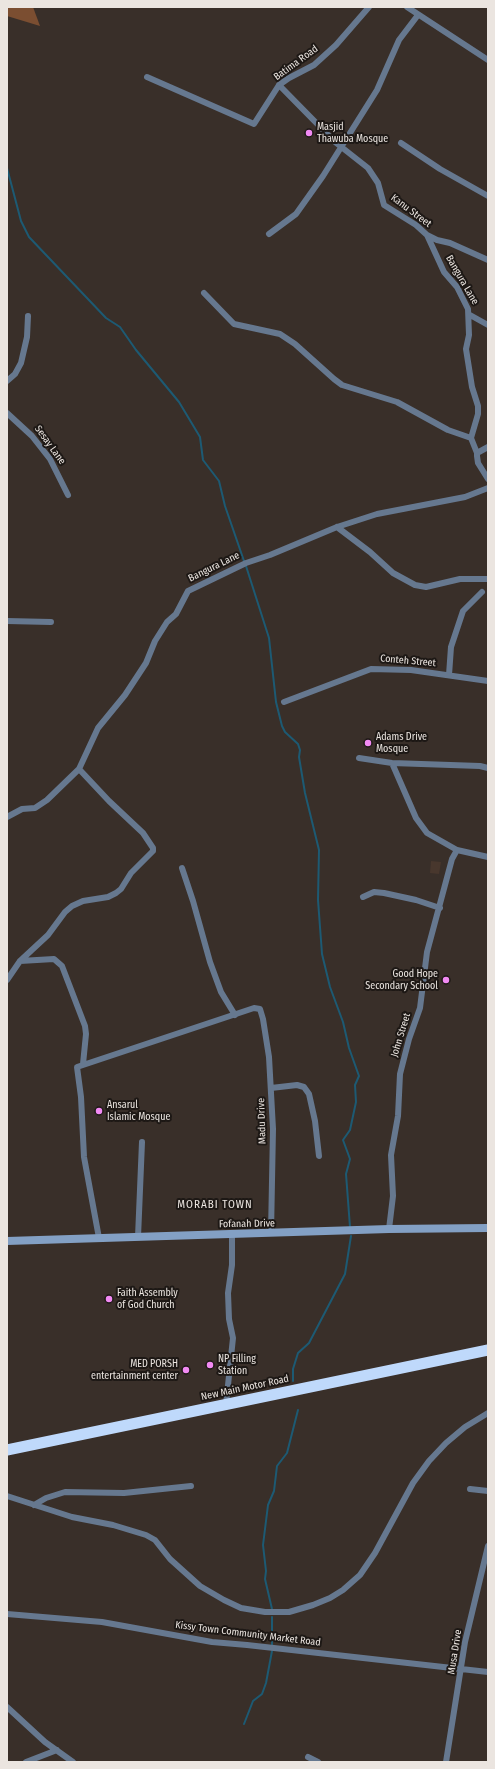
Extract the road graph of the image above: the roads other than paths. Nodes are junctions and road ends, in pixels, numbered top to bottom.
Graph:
1 (369, 7) edge
2 (407, 7) edge
3 (418, 15) junction
4 (487, 56) edge
5 (147, 77) dead end
6 (279, 85) junction
7 (401, 143) dead end
8 (341, 146) junction
9 (488, 196) edge
10 (269, 234) dead end
11 (427, 235) junction
12 (487, 260) edge
13 (204, 293) dead end
14 (470, 315) junction
15 (28, 316) dead end
16 (488, 325) edge
17 (7, 381) edge
18 (7, 413) edge
19 (471, 438) junction
20 (488, 447) edge
21 (477, 453) junction
22 (488, 479) edge
23 (488, 488) edge
24 (68, 495) dead end
25 (337, 526) junction
26 (488, 579) edge
27 (482, 592) dead end
28 (7, 621) edge
29 (51, 622) dead end
30 (449, 676) junction
31 (488, 681) edge
32 (284, 702) dead end
33 (360, 758) dead end
34 (392, 763) junction
35 (488, 768) edge
36 (79, 769) junction
37 (7, 818) edge
38 (457, 850) junction
39 (488, 857) edge
40 (182, 868) dead end
41 (363, 897) dead end
42 (440, 908) junction
43 (20, 961) junction
44 (7, 980) edge
45 (235, 1015) junction
46 (83, 1064) junction
47 (271, 1088) junction
48 (142, 1142) dead end
49 (319, 1156) dead end
50 (488, 1228) edge
51 (389, 1230) junction
52 (270, 1233) junction
53 (232, 1234) junction
54 (138, 1237) junction
55 (99, 1238) junction
56 (7, 1241) edge
57 (488, 1350) edge
58 (488, 1357) edge
59 (226, 1404) junction
60 (488, 1413) edge
61 (7, 1450) edge
62 (7, 1456) edge
63 (191, 1486) dead end
64 (470, 1489) dead end
65 (488, 1491) edge
66 (7, 1496) edge
67 (34, 1505) junction
68 (488, 1546) edge
69 (7, 1614) edge
70 (462, 1668) junction
71 (488, 1672) edge
72 (7, 1707) edge
73 (57, 1750) junction
74 (308, 1757) dead end
75 (26, 1762) edge
76 (74, 1762) edge
77 (318, 1762) edge
78 (446, 1762) edge

1 - 6 street, Batima Road
2 - 3 street
3 - 4 street
3 - 8 street
5 - 6 street, Batima Road
6 - 8 street, Kanu Street
7 - 9 street
8 - 10 street
8 - 11 street, Kanu Street
11 - 12 street, Kanu Street
11 - 14 street, Bangura Lane
13 - 19 street
14 - 16 street
14 - 19 street, Bangura Lane
15 - 17 street
18 - 24 street, Sesay Lane
19 - 21 street
20 - 21 street
21 - 22 street
23 - 25 street, Bangura Lane
25 - 26 street
25 - 36 street, Bangura Lane
27 - 30 street
28 - 29 street
30 - 31 street, Conteh Street
30 - 32 street, Conteh Street
33 - 34 street
34 - 35 street
34 - 38 street
36 - 37 street, Bangura Lane
36 - 43 street
38 - 39 street
38 - 42 street, John Street
40 - 45 street
41 - 42 street
42 - 51 street, John Street
43 - 44 street
43 - 46 street
45 - 46 street
45 - 47 street, Madu Drive
46 - 55 street
47 - 49 street
47 - 52 street, Madu Drive
48 - 54 street
50 - 51 street, Fofanah Drive
51 - 52 street, Fofanah Drive
52 - 53 street, Fofanah Drive
53 - 54 street, Fofanah Drive
53 - 59 street
54 - 55 street, Fofanah Drive
55 - 56 street, Fofanah Drive
57 - 59 highway, New Main Motor Road
58 - 62 highway, New Main Motor Road
59 - 61 highway, New Main Motor Road
60 - 67 street
63 - 67 street
64 - 65 street
66 - 67 street
68 - 70 street, Musa Drive
69 - 70 street, Kissy Town Community Market Road
70 - 71 street, Kissy Town Community Market Road
70 - 78 street, Musa Drive
72 - 73 street
73 - 75 street
73 - 76 street
74 - 77 street

